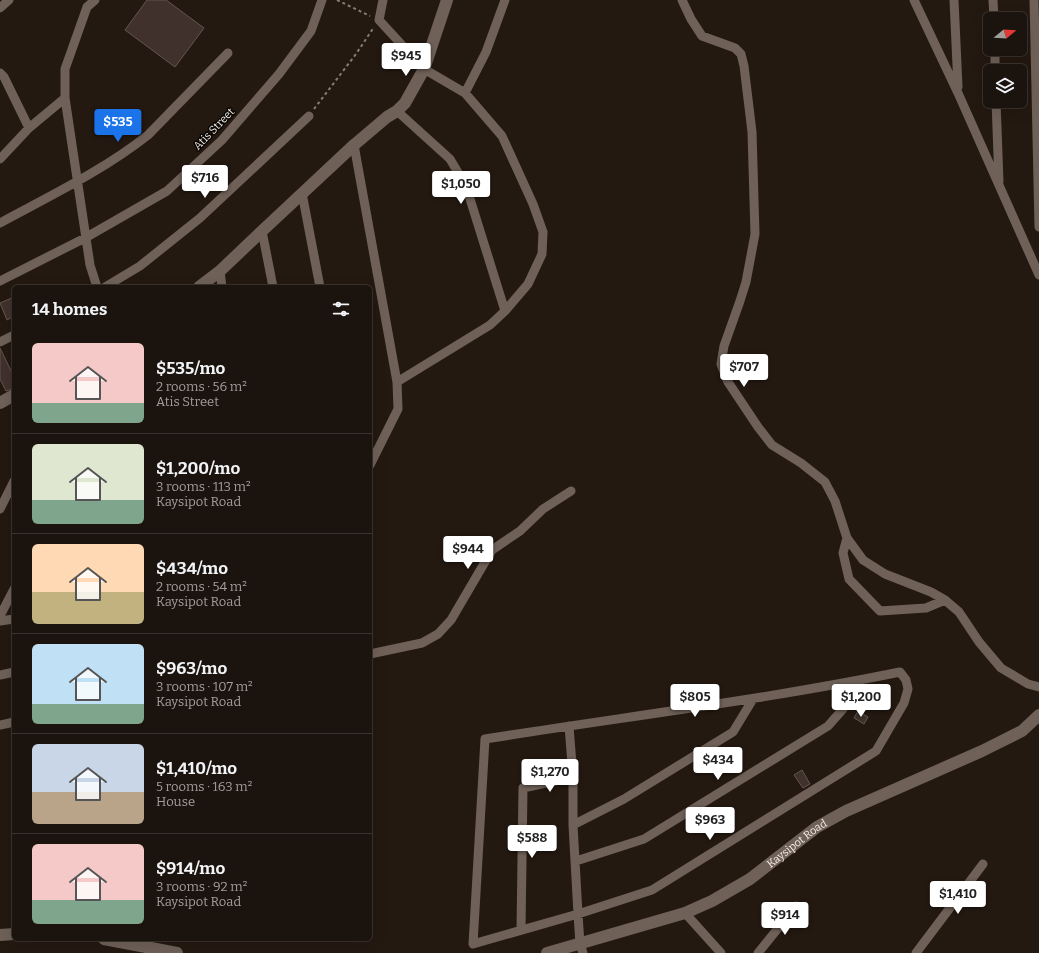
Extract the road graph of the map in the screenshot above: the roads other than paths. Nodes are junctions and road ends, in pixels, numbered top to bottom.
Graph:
1 (9, 0) edge
2 (94, 0) edge
3 (322, 0) edge
4 (383, 0) edge
5 (447, 0) edge
6 (505, 0) edge
7 (682, 0) edge
8 (954, 0) edge
9 (993, 0) edge
10 (1034, 0) edge
11 (915, 1) edge
12 (0, 8) edge
13 (994, 12) edge
14 (228, 53) dead end
15 (424, 69) junction
16 (1, 77) edge
17 (465, 93) junction
18 (958, 93) junction
19 (65, 98) junction
20 (996, 108) edge
21 (397, 111) junction
22 (309, 116) road end
23 (29, 128) junction
24 (354, 145) junction
25 (0, 159) edge
26 (77, 182) junction
27 (999, 187) junction
28 (302, 193) junction
29 (0, 223) edge
30 (1039, 227) edge
31 (262, 230) junction
32 (85, 238) junction
33 (220, 271) junction
34 (1039, 275) edge
35 (0, 281) edge
36 (96, 285) edge
37 (108, 285) edge
38 (202, 285) edge
39 (222, 285) edge
40 (273, 285) edge
41 (320, 285) edge
42 (505, 311) junction
43 (12, 336) edge
44 (0, 342) edge
45 (398, 382) junction
46 (12, 396) edge
47 (0, 403) edge
48 (372, 461) edge
49 (12, 485) edge
50 (571, 491) dead end
51 (0, 509) edge
52 (847, 538) junction
53 (12, 593) edge
54 (945, 600) junction
55 (0, 616) edge
56 (12, 619) edge
57 (0, 621) edge
58 (372, 654) edge
59 (12, 672) edge
60 (0, 675) edge
61 (848, 683) junction
62 (1039, 687) edge
63 (753, 699) junction
64 (1039, 715) edge
65 (12, 722) edge
66 (0, 725) edge
67 (569, 726) junction
68 (573, 777) junction
69 (574, 826) junction
70 (576, 861) junction
71 (983, 864) dead end
72 (796, 906) dead end
73 (685, 913) junction
74 (578, 914) junction
75 (521, 930) junction
76 (12, 934) edge
77 (0, 935) edge
78 (114, 941) edge
79 (582, 948) edge
80 (177, 953) edge
81 (547, 953) edge
82 (721, 953) edge
83 (758, 953) edge
84 (916, 953) edge

1 - 12 street
2 - 19 street
3 - 32 street, Atis Street
4 - 15 street
5 - 15 street
6 - 17 street
7 - 52 street
8 - 18 street
9 - 13 street
10 - 30 street
11 - 18 street
14 - 26 street
15 - 17 street
15 - 21 street
16 - 23 street
17 - 42 street
18 - 27 street
19 - 23 street
19 - 26 street
20 - 27 street
21 - 24 street
21 - 42 street
22 - 37 street
23 - 25 street
24 - 28 street
24 - 45 street
26 - 29 street
26 - 32 street
27 - 34 street
28 - 31 street
28 - 41 street
31 - 33 street
31 - 40 street
32 - 35 street, Atis Street
32 - 36 street
33 - 38 street
33 - 39 street
42 - 45 street
43 - 44 street
45 - 48 street
46 - 47 street
49 - 51 street
50 - 58 street
52 - 54 street
52 - 54 street
53 - 55 street
54 - 62 street
56 - 57 street
59 - 60 street
61 - 63 street
61 - 70 street
61 - 74 street
63 - 67 street
63 - 69 street
64 - 73 street, Kaysipot Road
65 - 66 street
67 - 68 street
67 - 75 street
68 - 69 street
68 - 75 street
69 - 70 street
70 - 74 street
71 - 84 street
72 - 83 street
73 - 79 street, Kaysipot Road
73 - 82 street
74 - 75 street
74 - 79 street
76 - 77 street
78 - 80 street
79 - 81 street, Kaysipot Road

